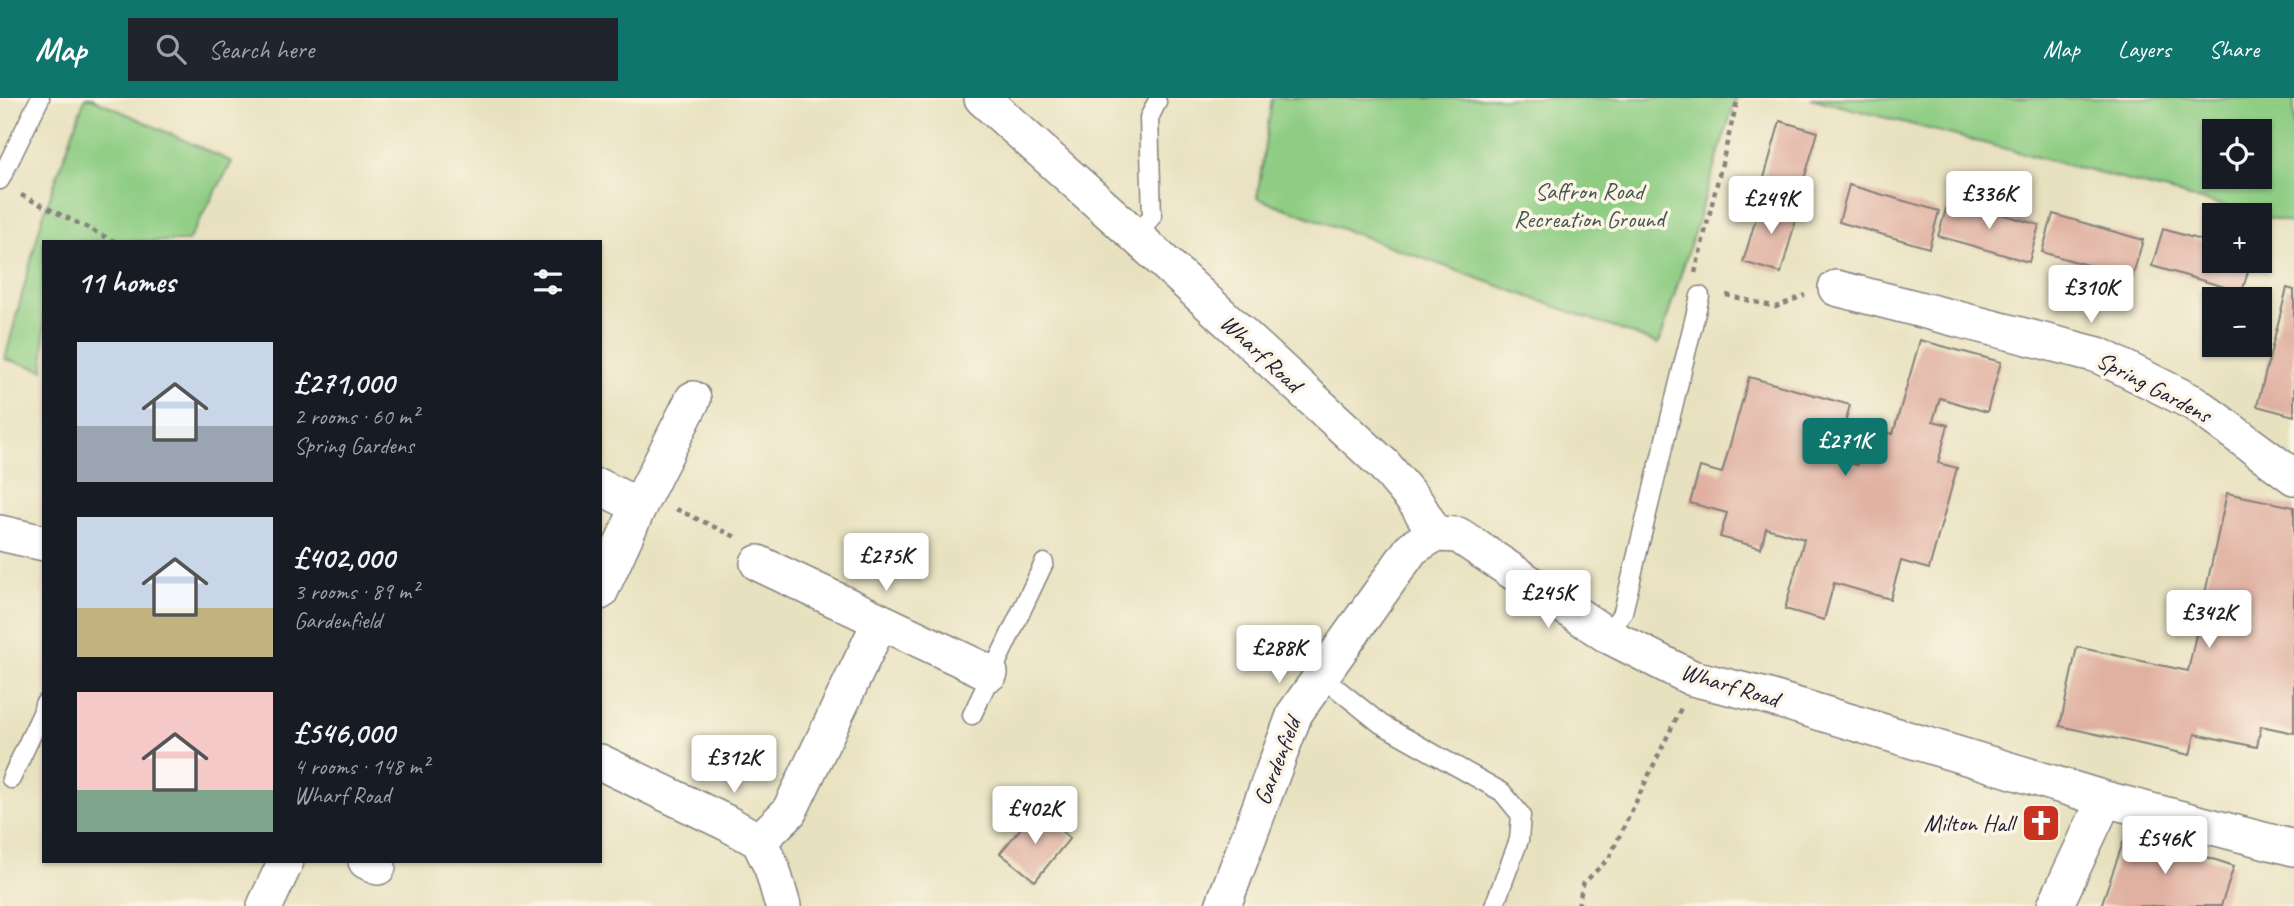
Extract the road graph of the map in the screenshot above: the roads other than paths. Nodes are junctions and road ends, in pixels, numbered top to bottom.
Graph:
1 (40, 98) edge
2 (982, 98) edge
3 (1157, 102) dead end
4 (1, 180) edge
5 (1137, 237) junction
6 (1836, 288) road end
7 (1702, 293) road end
8 (694, 400) dead end
9 (2294, 477) edge
10 (602, 488) edge
11 (639, 506) junction
12 (0, 533) edge
13 (1435, 534) junction
14 (42, 544) edge
15 (758, 563) road end
16 (1044, 563) dead end
17 (602, 588) edge
18 (880, 622) junction
19 (1607, 635) junction
20 (990, 673) junction
21 (1320, 675) junction
22 (42, 713) edge
23 (972, 715) dead end
24 (602, 763) edge
25 (11, 779) dead end
26 (2105, 799) junction
27 (759, 841) junction
28 (2294, 848) edge
29 (285, 863) edge
30 (265, 906) edge
31 (783, 906) edge
32 (1223, 906) edge
33 (1494, 906) edge
34 (2055, 906) edge

1 - 4 lane
2 - 5 street, Wharf Road
3 - 5 lane
5 - 13 street, Wharf Road
6 - 9 street, Spring Gardens
7 - 19 lane
8 - 11 street
10 - 11 street
11 - 17 street
12 - 14 street
13 - 19 street, Wharf Road
13 - 21 street, Gardenfield
15 - 18 street
16 - 20 lane
18 - 20 street
18 - 27 street
19 - 26 street, Wharf Road
20 - 23 lane
21 - 32 street, Gardenfield
21 - 33 lane
22 - 25 lane
24 - 27 street
26 - 28 street, Wharf Road
26 - 34 street
27 - 31 street
29 - 30 street

